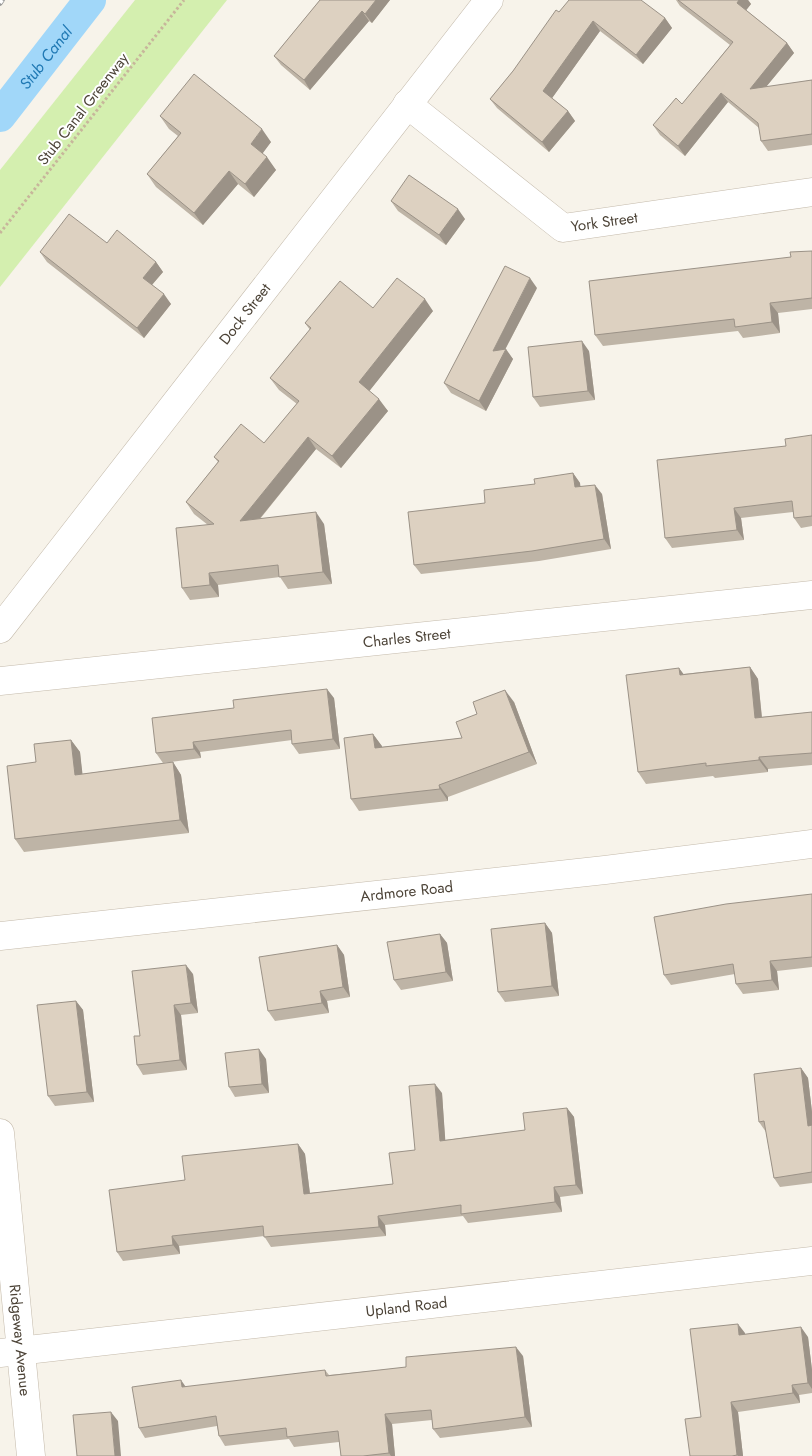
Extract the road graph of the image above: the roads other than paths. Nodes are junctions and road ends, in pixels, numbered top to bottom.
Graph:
1 (489, 0) edge
2 (407, 104) junction
3 (812, 192) edge
4 (812, 595) edge
5 (0, 629) edge
6 (0, 680) edge
7 (812, 844) edge
8 (0, 936) edge
9 (0, 1133) edge
10 (812, 1261) edge
11 (10, 1351) edge
12 (31, 1456) edge

1 - 2 street, Dock Street
2 - 3 street, York Street
2 - 5 street, Dock Street
4 - 6 street, Charles Street
7 - 8 street, Ardmore Road
9 - 11 street, Ridgeway Avenue
10 - 11 street, Upland Road
11 - 12 street, Ridgeway Avenue

